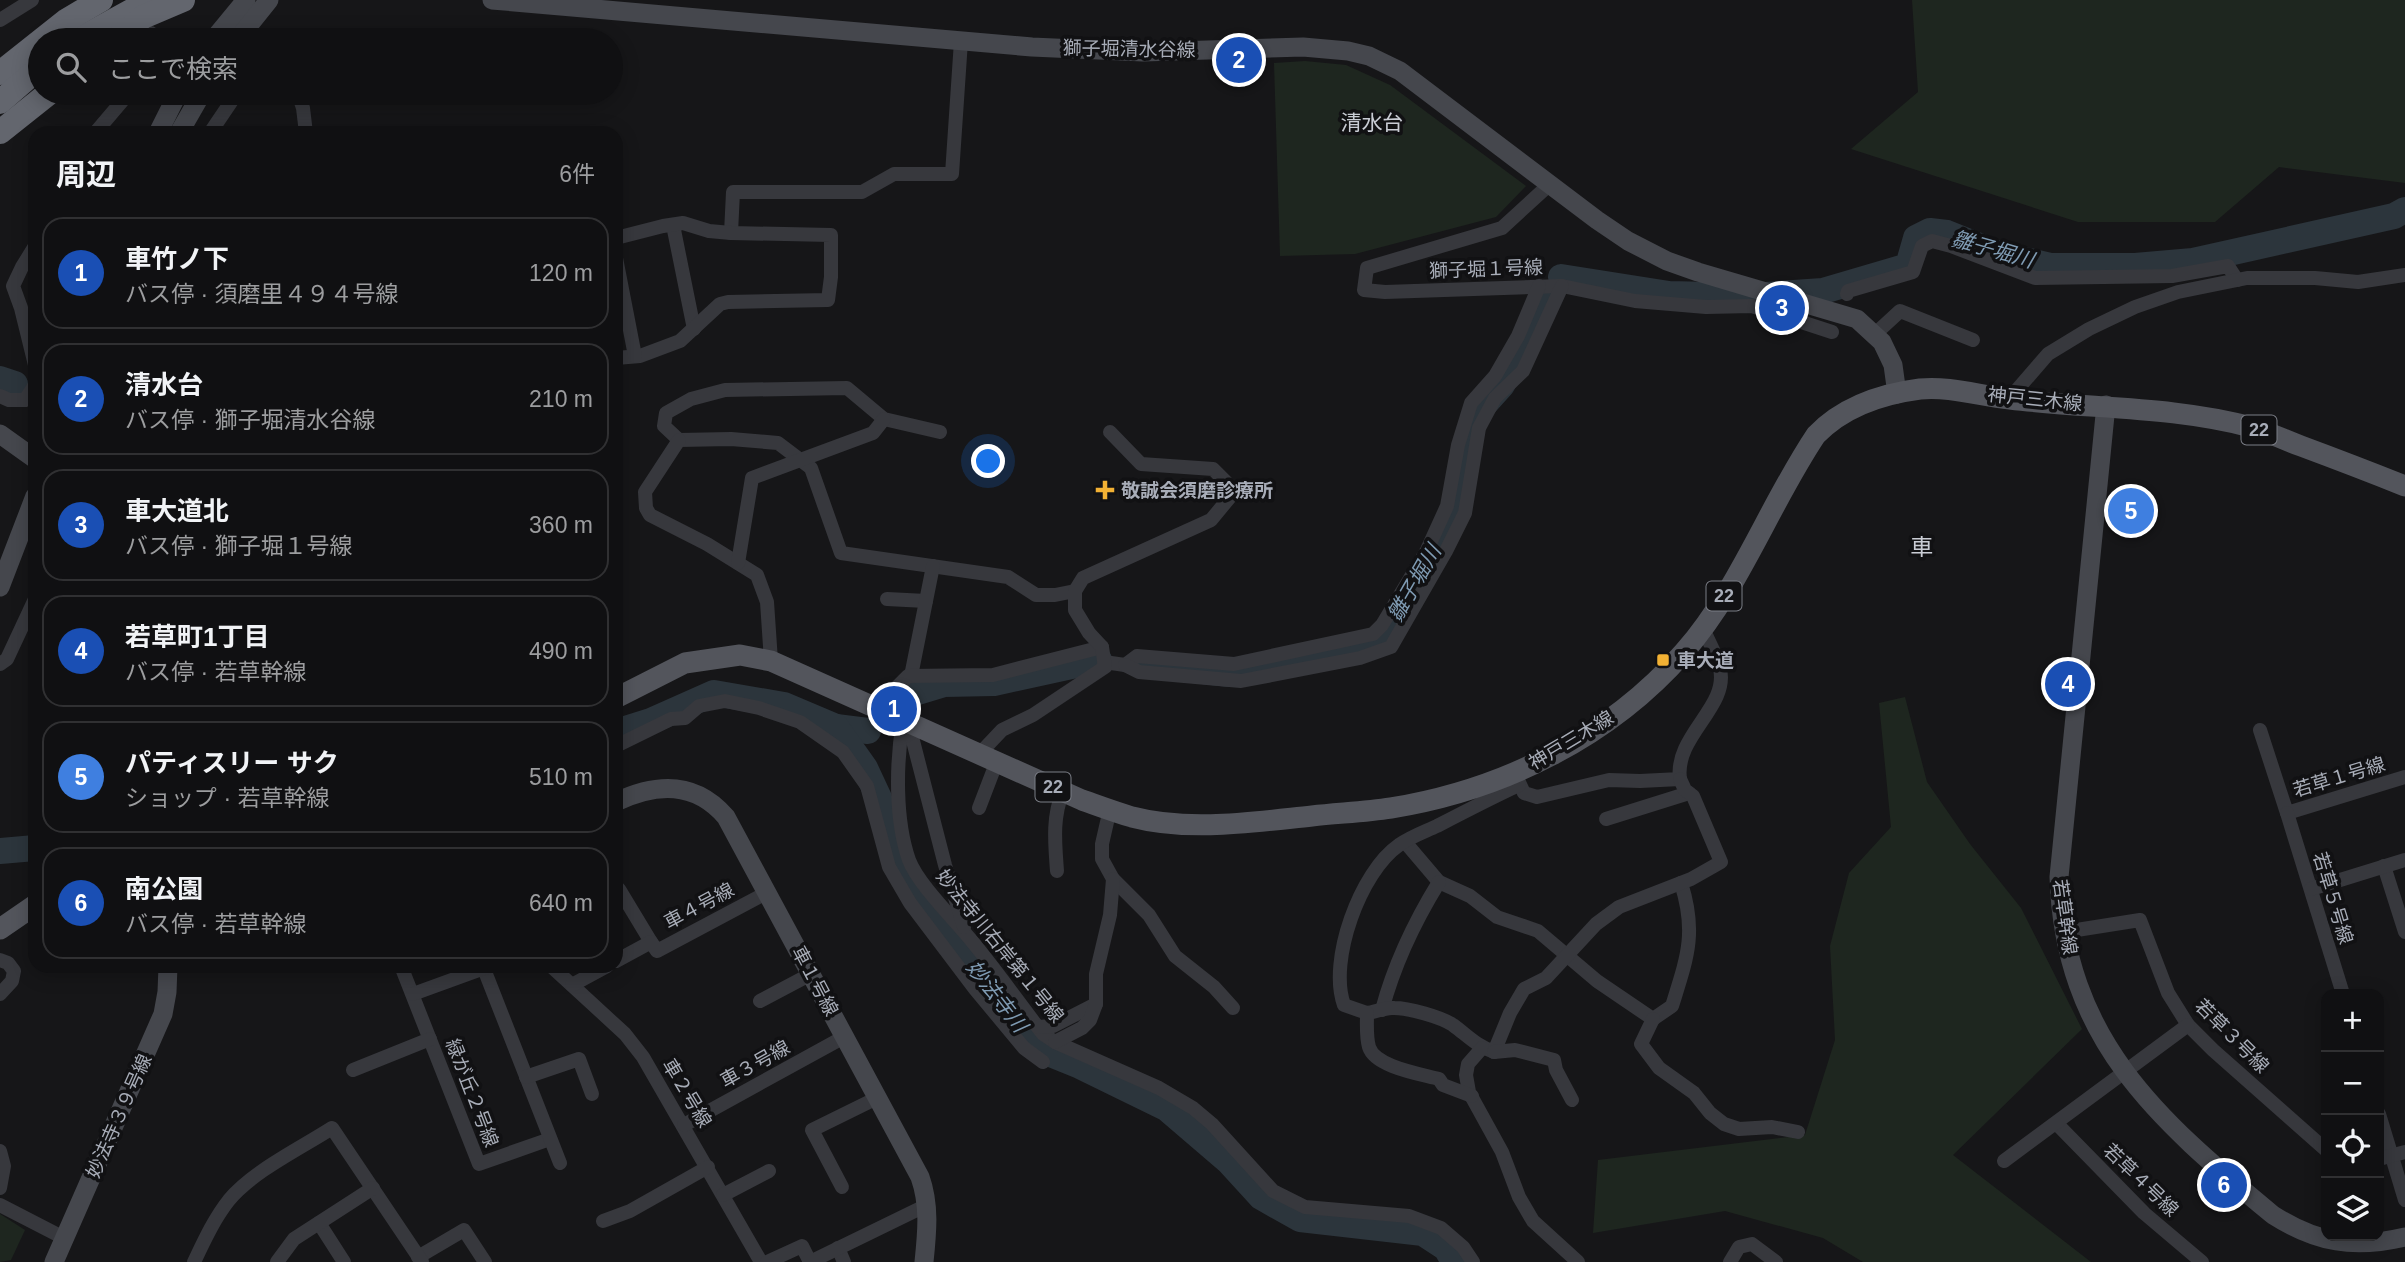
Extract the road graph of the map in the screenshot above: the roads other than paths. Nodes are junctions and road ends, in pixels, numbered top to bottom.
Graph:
1 (32, 0) edge
2 (80, 0) edge
3 (101, 0) edge
4 (151, 0) edge
5 (184, 0) edge
6 (246, 0) edge
7 (269, 0) edge
8 (492, 0) edge
9 (0, 20) edge
10 (32, 28) edge
11 (57, 28) edge
12 (100, 28) edge
13 (130, 28) edge
14 (223, 28) edge
15 (247, 28) edge
16 (28, 31) edge
17 (961, 41) junction
18 (0, 51) edge
19 (28, 51) edge
20 (0, 73) edge
21 (28, 78) edge
22 (0, 102) edge
23 (34, 105) edge
24 (119, 105) edge
25 (172, 105) edge
26 (195, 105) edge
27 (229, 105) edge
28 (302, 105) edge
29 (101, 126) edge
30 (162, 126) edge
31 (183, 126) edge
32 (215, 126) edge
33 (305, 126) edge
34 (0, 131) edge
35 (1549, 184) junction
36 (673, 225) junction
37 (730, 233) junction
38 (623, 236) edge
39 (28, 257) edge
40 (2405, 275) edge
41 (2237, 280) junction
42 (1539, 286) junction
43 (1562, 286) junction
44 (623, 294) edge
45 (1847, 294) dead end
46 (694, 329) junction
47 (1832, 332) dead end
48 (1875, 334) junction
49 (28, 336) edge
50 (1973, 340) dead end
51 (635, 356) junction
52 (623, 357) edge
53 (1898, 394) junction
54 (0, 396) edge
55 (28, 396) edge
56 (2009, 399) junction
57 (2106, 405) junction
58 (884, 419) junction
59 (940, 432) dead end
60 (1110, 432) dead end
61 (0, 434) edge
62 (679, 440) junction
63 (28, 454) edge
64 (799, 459) junction
65 (2405, 485) edge
66 (28, 514) edge
67 (738, 563) junction
68 (933, 566) junction
69 (0, 587) edge
70 (1075, 591) junction
71 (887, 600) dead end
72 (926, 601) junction
73 (28, 613) edge
74 (1703, 628) junction
75 (1103, 654) junction
76 (771, 661) junction
77 (0, 664) edge
78 (1125, 665) junction
79 (911, 676) junction
80 (623, 694) edge
81 (899, 720) junction
82 (2260, 730) dead end
83 (623, 743) edge
84 (990, 758) junction
85 (2405, 777) edge
86 (1517, 779) junction
87 (1680, 779) junction
88 (1063, 791) junction
89 (1689, 793) junction
90 (623, 799) edge
91 (979, 808) dead end
92 (1110, 809) junction
93 (2287, 813) junction
94 (1606, 819) dead end
95 (1405, 842) junction
96 (2405, 860) edge
97 (2384, 866) junction
98 (1058, 871) dead end
99 (1113, 879) junction
100 (1439, 882) junction
101 (1681, 883) junction
102 (2311, 889) junction
103 (768, 892) junction
104 (623, 895) edge
105 (28, 910) edge
106 (0, 929) edge
107 (2064, 932) junction
108 (2405, 932) edge
109 (967, 935) junction
110 (652, 942) junction
111 (1567, 954) junction
112 (623, 957) edge
113 (0, 960) edge
114 (168, 973) edge
115 (404, 973) edge
116 (467, 973) edge
117 (482, 973) edge
118 (559, 973) edge
119 (594, 973) edge
120 (811, 974) junction
121 (572, 985) junction
122 (2341, 989) edge
123 (0, 994) edge
124 (413, 994) junction
125 (760, 1001) dead end
126 (1096, 1004) junction
127 (1233, 1008) dead end
128 (1382, 1010) junction
129 (1367, 1013) junction
130 (1653, 1019) junction
131 (2188, 1025) junction
132 (1038, 1027) junction
133 (844, 1037) junction
134 (430, 1039) junction
135 (1055, 1042) junction
136 (1488, 1050) junction
137 (1043, 1062) dead end
138 (353, 1070) dead end
139 (2124, 1073) junction
140 (526, 1077) junction
141 (592, 1094) dead end
142 (1472, 1096) junction
143 (878, 1097) junction
144 (1572, 1100) dead end
145 (2379, 1115) edge
146 (2057, 1124) junction
147 (684, 1125) junction
148 (1798, 1132) dead end
149 (550, 1139) junction
150 (2321, 1146) edge
151 (0, 1151) edge
152 (2392, 1156) edge
153 (2004, 1161) dead end
154 (559, 1163) dead end
155 (708, 1167) junction
156 (769, 1171) dead end
157 (842, 1187) dead end
158 (0, 1188) edge
159 (373, 1188) junction
160 (723, 1195) junction
161 (2405, 1200) edge
162 (0, 1205) edge
163 (927, 1205) junction
164 (603, 1220) dead end
165 (318, 1223) junction
166 (2405, 1237) edge
167 (64, 1238) junction
168 (841, 1255) edge
169 (420, 1259) edge
170 (54, 1262) edge
171 (194, 1262) edge
172 (277, 1262) edge
173 (344, 1262) edge
174 (485, 1262) edge
175 (761, 1262) edge
176 (767, 1262) edge
177 (924, 1262) edge
178 (1473, 1262) edge
179 (1578, 1262) edge
180 (1730, 1262) edge
181 (1776, 1262) edge
182 (2202, 1262) edge

1 - 9 street
2 - 10 highway
3 - 11 highway
4 - 12 highway
5 - 13 highway
6 - 14 street
7 - 15 street
8 - 17 street, 獅子堀清水谷線
16 - 18 highway
17 - 35 street, 獅子堀清水谷線
17 - 37 street
19 - 20 highway
21 - 22 highway
23 - 34 highway
24 - 29 street
25 - 30 street
26 - 31 street
27 - 32 street
28 - 33 street
35 - 42 street, 獅子堀１号線
35 - 48 street, 獅子堀清水谷線
36 - 37 street
36 - 38 street
36 - 46 street
37 - 46 street
39 - 49 street
40 - 41 street
41 - 45 street
41 - 56 street
42 - 43 street, 獅子堀１号線
42 - 78 street
43 - 47 street, 獅子堀１号線
43 - 78 street
44 - 51 street
46 - 51 street
48 - 50 street
48 - 53 street, 獅子堀清水谷線
51 - 52 street
53 - 56 main road, 神戸三木線 / 22
53 - 74 main road, 神戸三木線 / 22
54 - 55 street
56 - 57 main road, 神戸三木線 / 22
57 - 65 main road, 神戸三木線 / 22
57 - 107 street, 若草幹線
58 - 59 street
58 - 62 street
58 - 64 street
60 - 70 street
61 - 63 street
62 - 64 street
62 - 67 street
64 - 67 street
64 - 68 street
66 - 69 street
67 - 76 street
68 - 70 street
68 - 72 street
70 - 75 street
71 - 72 street
72 - 79 street
73 - 77 street
74 - 86 main road, 神戸三木線 / 22
74 - 87 street
75 - 78 street
75 - 79 street
75 - 84 street
76 - 80 main road, 神戸三木線 / 22
76 - 81 main road, 神戸三木線 / 22
79 - 81 street
81 - 84 main road, 神戸三木線 / 22
81 - 109 street
81 - 109 street, 妙法寺川右岸第１号線
82 - 93 street, 若草１号線
83 - 137 street
84 - 88 main road, 神戸三木線 / 22
84 - 91 street
85 - 93 street, 若草１号線
86 - 87 street
86 - 92 main road, 神戸三木線 / 22
86 - 95 street
87 - 89 street
88 - 92 main road, 神戸三木線 / 22
88 - 98 street
89 - 94 street
89 - 101 street
90 - 103 street, 車１号線
92 - 99 street
93 - 102 street, 若草５号線
95 - 100 street
95 - 129 street
96 - 97 street
97 - 102 street
97 - 108 street
99 - 126 street
99 - 127 street
100 - 111 street
100 - 128 street
101 - 111 street
101 - 130 street
102 - 122 street, 若草５号線
103 - 110 street, 車４号線
103 - 120 street, 車１号線
104 - 110 street
105 - 106 main road
107 - 131 street, 若草３号線
107 - 139 street, 若草幹線
109 - 132 street, 妙法寺川右岸第１号線
110 - 112 street, 車４号線
111 - 130 street
111 - 136 street
113 - 123 street
114 - 167 street, 妙法寺３９号線
115 - 124 street, 緑が丘２号線
116 - 124 street
117 - 140 street
118 - 121 street, 車２号線
119 - 121 street
120 - 125 street
120 - 133 street, 車１号線
121 - 147 street, 車２号線
124 - 134 street, 緑が丘２号線
126 - 132 street
126 - 135 street
128 - 129 street
128 - 136 street
129 - 142 street
130 - 148 street
131 - 139 street
131 - 150 street, 若草３号線
132 - 135 street, 妙法寺川右岸第１号線
133 - 143 street, 車１号線
133 - 147 street, 車３号線
134 - 138 street
134 - 149 street, 緑が丘２号線
135 - 178 street, 妙法寺川右岸第１号線
136 - 142 street
136 - 144 street
139 - 146 street
139 - 166 street, 若草幹線
140 - 141 street
140 - 149 street
142 - 179 street
143 - 157 street
143 - 163 street, 車１号線
145 - 152 street
146 - 153 street
146 - 182 street, 若草４号線
147 - 155 street, 車２号線
149 - 154 street
151 - 158 street
152 - 161 street
155 - 160 street, 車２号線
155 - 164 street
156 - 160 street
159 - 165 street
159 - 169 street
159 - 171 street
160 - 175 street, 車２号線
162 - 167 street
163 - 168 street
163 - 177 street, 車１号線
165 - 172 street
165 - 173 street
167 - 170 street, 妙法寺３９号線
168 - 176 street
169 - 174 street
180 - 181 street

